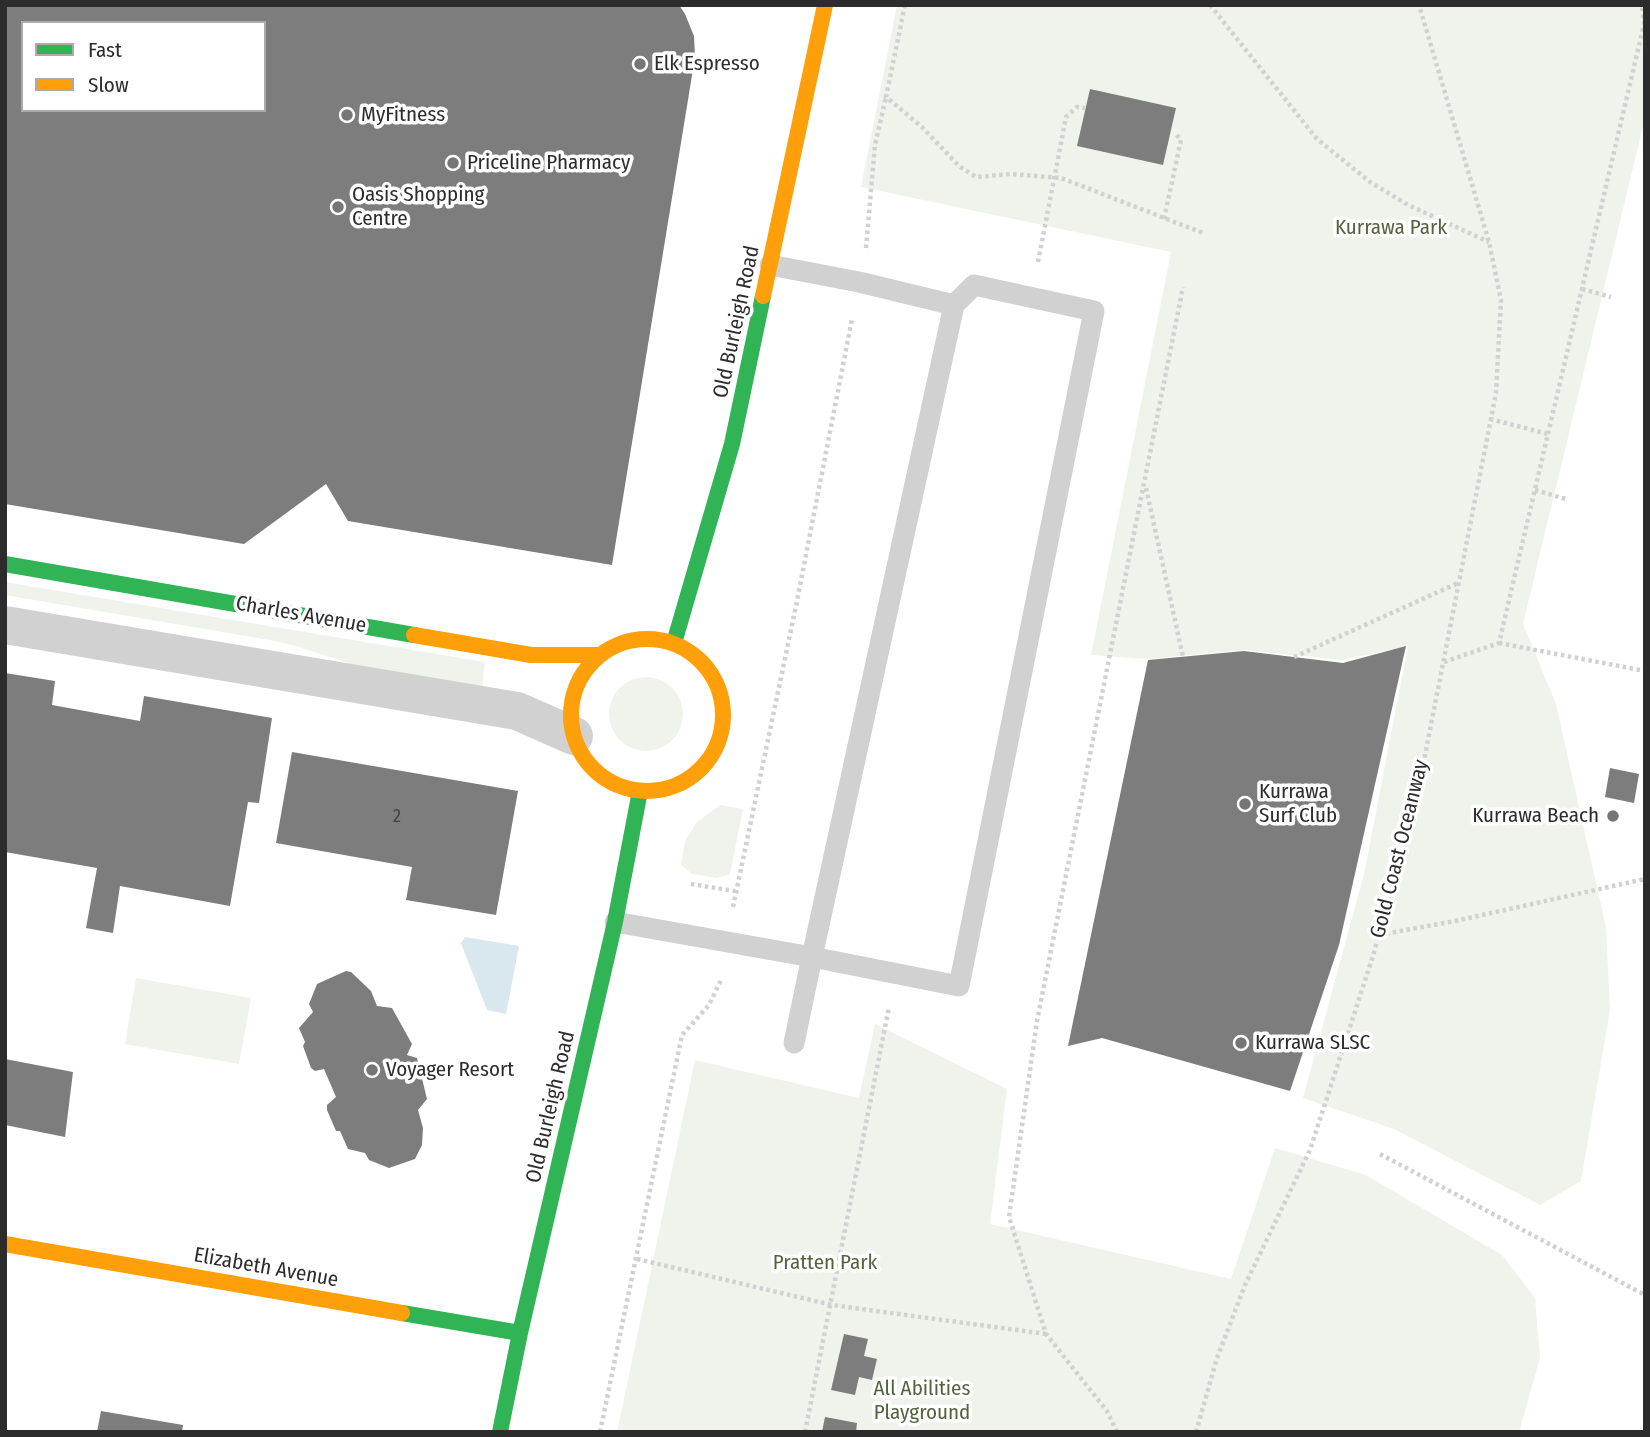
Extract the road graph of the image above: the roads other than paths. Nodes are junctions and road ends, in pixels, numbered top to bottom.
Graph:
1 (825, 5) edge
2 (770, 265) junction
3 (954, 305) junction
4 (5, 564) edge
5 (5, 605) edge
6 (5, 625) edge
7 (674, 643) junction
8 (598, 655) junction
9 (310, 677) junction
10 (574, 736) junction
11 (640, 791) junction
12 (615, 922) junction
13 (812, 957) junction
14 (794, 1043) dead end
15 (5, 1244) edge
16 (520, 1333) junction
17 (500, 1432) edge

1 - 2 street, Old Burleigh Road
2 - 3 lane
2 - 7 street, Old Burleigh Road
3 - 13 lane
3 - 13 lane
4 - 8 street, Charles Avenue
5 - 9 street
6 - 9 street
7 - 8 street
7 - 11 street
8 - 10 street
9 - 10 street
10 - 11 street
11 - 12 street, Old Burleigh Road
12 - 13 lane
12 - 16 street, Old Burleigh Road
13 - 14 lane
15 - 16 street, Elizabeth Avenue
16 - 17 street, Old Burleigh Road

